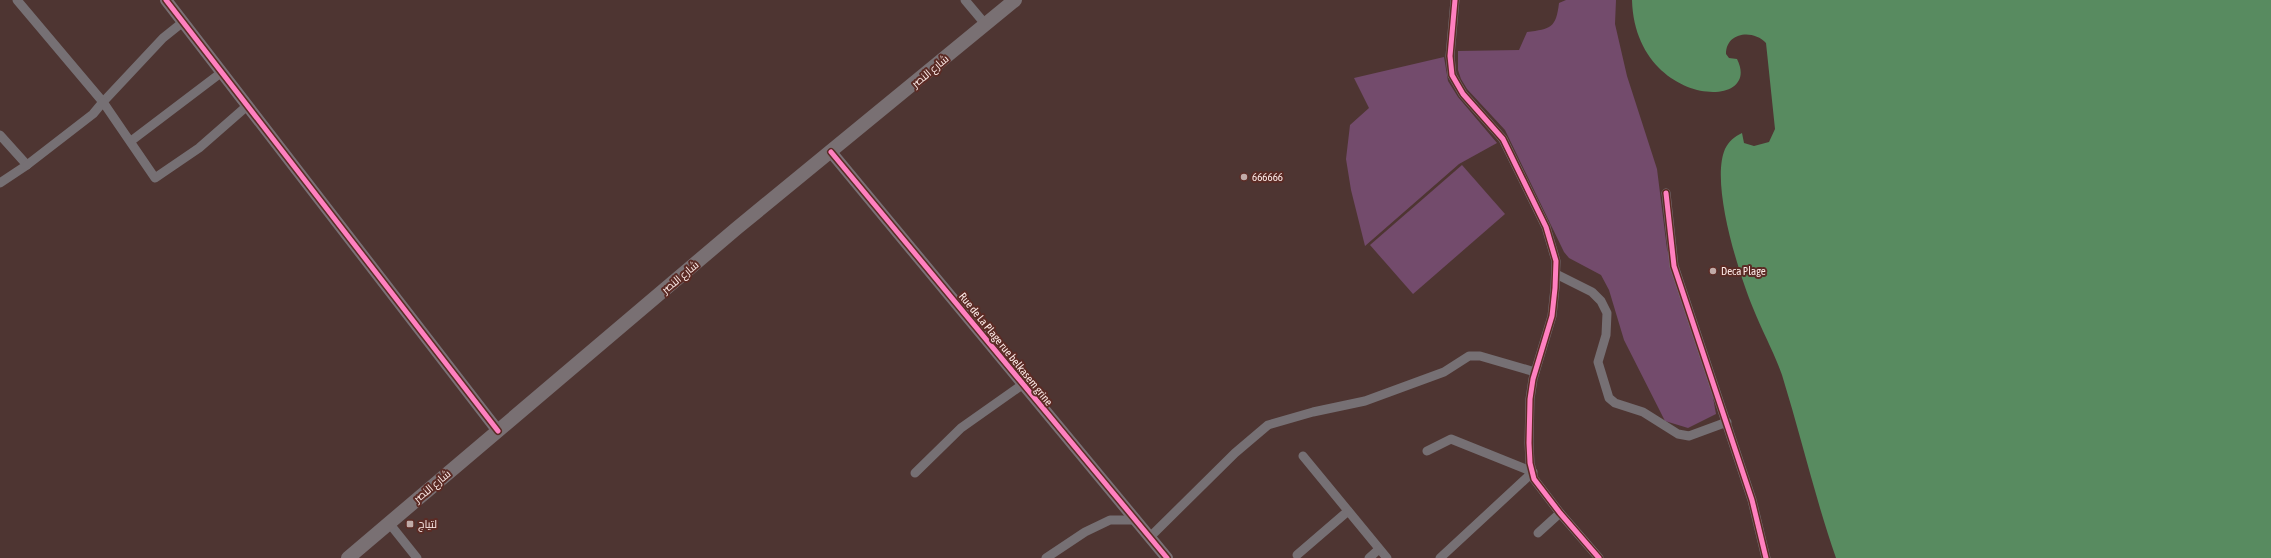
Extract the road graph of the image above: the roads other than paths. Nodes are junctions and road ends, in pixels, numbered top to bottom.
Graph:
1 (17, 0) edge
2 (166, 0) edge
3 (965, 0) edge
4 (1015, 0) edge
5 (1455, 0) edge
6 (183, 22) junction
7 (986, 24) junction
8 (222, 72) junction
9 (103, 102) junction
10 (247, 106) junction
11 (0, 135) edge
12 (131, 141) junction
13 (831, 152) junction
14 (27, 165) junction
15 (0, 183) edge
16 (1666, 193) dead end
17 (1556, 274) junction
18 (1535, 372) junction
19 (1022, 385) junction
20 (1727, 422) junction
21 (498, 431) junction
22 (1427, 451) dead end
23 (1303, 456) dead end
24 (1533, 472) junction
25 (915, 473) dead end
26 (1348, 511) junction
27 (1560, 513) junction
28 (1135, 520) junction
29 (389, 523) junction
30 (1538, 533) dead end
31 (1150, 537) junction
32 (1379, 549) junction
33 (1297, 555) dead end
34 (348, 558) edge
35 (417, 558) edge
36 (1046, 558) edge
37 (1167, 558) edge
38 (1369, 558) edge
39 (1387, 558) edge
40 (1440, 558) edge
41 (1599, 558) edge
42 (1766, 558) edge

1 - 9 street
2 - 6 street
3 - 7 street
4 - 7 main road, شارع النصر
5 - 17 street
6 - 8 street
6 - 9 street
7 - 13 main road, شارع النصر
8 - 10 street
8 - 12 street
9 - 12 street
9 - 14 street
10 - 12 street
10 - 21 street
11 - 14 street
13 - 19 street, Rue de La Plage rue belkasem grine
13 - 21 main road, شارع النصر
14 - 15 street
16 - 20 street
17 - 18 street
17 - 20 street
18 - 24 street
18 - 31 street
19 - 25 street
19 - 28 street, Rue de La Plage rue belkasem grine
20 - 42 street
21 - 29 main road, شارع النصر
22 - 24 street
23 - 26 street
24 - 27 street
24 - 40 street
26 - 32 street
26 - 33 street
27 - 30 street
27 - 41 street
28 - 31 street, Rue de La Plage rue belkasem grine
28 - 36 street
29 - 34 main road, شارع النصر
29 - 35 street
31 - 37 street, Rue de La Plage rue belkasem grine
32 - 38 street
32 - 39 street

